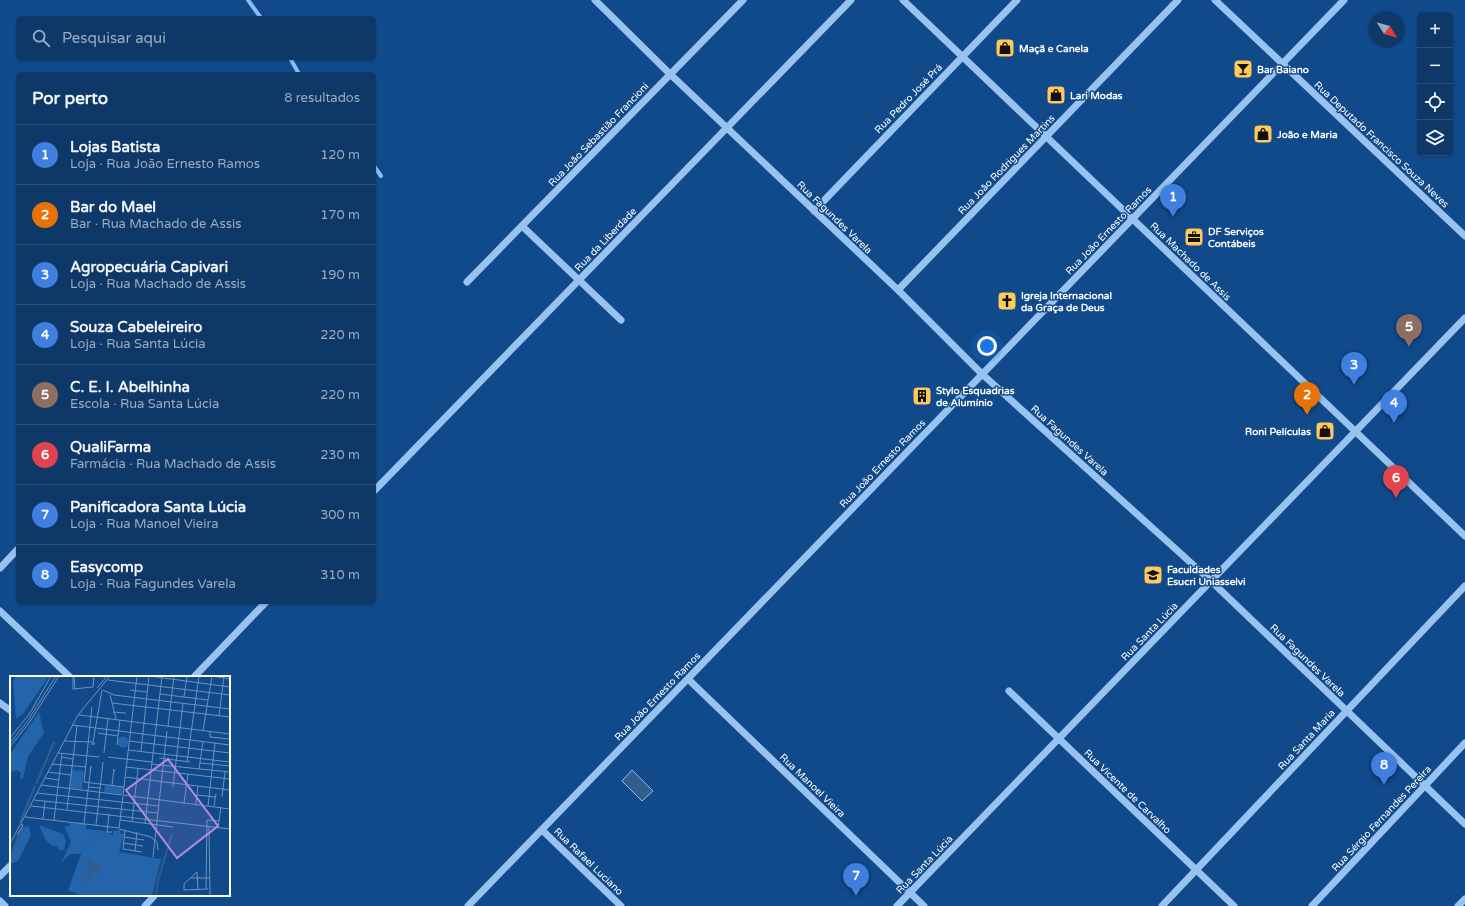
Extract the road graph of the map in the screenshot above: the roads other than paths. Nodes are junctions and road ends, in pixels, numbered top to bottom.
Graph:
1 (595, 0) edge
2 (743, 0) edge
3 (851, 0) edge
4 (904, 0) edge
5 (1017, 0) edge
6 (1178, 0) edge
7 (1215, 0) edge
8 (1344, 0) edge
9 (962, 56) junction
10 (1283, 64) junction
11 (670, 74) junction
12 (728, 127) junction
13 (1046, 136) junction
14 (814, 210) junction
15 (1133, 219) junction
16 (522, 226) junction
17 (1465, 236) edge
18 (579, 280) junction
19 (467, 282) dead end
20 (898, 290) junction
21 (1465, 318) edge
22 (622, 320) dead end
23 (982, 374) junction
24 (1355, 431) junction
25 (376, 489) edge
26 (1465, 536) edge
27 (16, 551) edge
28 (0, 568) edge
29 (1211, 581) junction
30 (1465, 586) edge
31 (264, 604) edge
32 (0, 611) edge
33 (69, 676) edge
34 (195, 676) edge
35 (688, 679) junction
36 (1009, 691) dead end
37 (0, 703) edge
38 (10, 710) edge
39 (1346, 711) junction
40 (1059, 739) junction
41 (1465, 743) edge
42 (1425, 786) junction
43 (1465, 824) edge
44 (542, 830) junction
45 (10, 866) edge
46 (1196, 870) junction
47 (0, 876) edge
48 (910, 892) junction
49 (155, 896) edge
50 (1465, 899) edge
51 (0, 901) edge
52 (5, 906) edge
53 (145, 906) edge
54 (468, 906) edge
55 (621, 906) edge
56 (897, 906) edge
57 (924, 906) edge
58 (1162, 906) edge
59 (1234, 906) edge
60 (1312, 906) edge
61 (1458, 906) edge

1 - 11 street, Rua Fagundes Varela
2 - 11 street, Rua João Sebastião Francioni
3 - 12 street, Rua da Liberdade
4 - 9 street, Rua Machado de Assis
5 - 9 street, Rua Pedro José Prá
6 - 13 street, Rua João Rodrigues Martins
7 - 10 street, Rua Deputado Francisco Souza Neves
8 - 10 street, Rua João Ernesto Ramos
9 - 13 street, Rua Machado de Assis
9 - 14 street, Rua Pedro José Prá
10 - 15 street, Rua João Ernesto Ramos
10 - 17 street, Rua Deputado Francisco Souza Neves
11 - 12 street, Rua Fagundes Varela
11 - 16 street, Rua João Sebastião Francioni
12 - 14 street, Rua Fagundes Varela
12 - 18 street, Rua da Liberdade
13 - 15 street, Rua Machado de Assis
13 - 20 street, Rua João Rodrigues Martins
14 - 20 street, Rua Fagundes Varela
15 - 23 street, Rua João Ernesto Ramos
15 - 24 street, Rua Machado de Assis
16 - 18 street
16 - 19 street, Rua João Sebastião Francioni
18 - 22 street
18 - 25 street, Rua da Liberdade
20 - 23 street, Rua Fagundes Varela
21 - 24 street, Rua Santa Lúcia
23 - 29 street, Rua Fagundes Varela
23 - 35 street, Rua João Ernesto Ramos
24 - 26 street, Rua Machado de Assis
24 - 29 street, Rua Santa Lúcia
27 - 28 street
29 - 39 street, Rua Fagundes Varela
29 - 40 street, Rua Santa Lúcia
30 - 39 street, Rua Santa Maria
31 - 34 street
32 - 33 street
35 - 44 street, Rua João Ernesto Ramos
35 - 48 street, Rua Manoel Vieira
36 - 40 street, Rua Vicente de Carvalho
37 - 38 street
39 - 42 street, Rua Fagundes Varela
39 - 46 street, Rua Santa Maria
40 - 46 street, Rua Vicente de Carvalho
40 - 48 street, Rua Santa Lúcia
41 - 42 street, Rua Sérgio Fernandes Pereira
42 - 43 street, Rua Fagundes Varela
42 - 60 street, Rua Sérgio Fernandes Pereira
44 - 54 street, Rua João Ernesto Ramos
44 - 55 street, Rua Rafael Luciano
45 - 47 street
46 - 58 street, Rua Santa Maria
46 - 59 street, Rua Vicente de Carvalho
48 - 56 street, Rua Santa Lúcia
48 - 57 street, Rua Manoel Vieira
49 - 53 street
50 - 61 street
51 - 52 street

